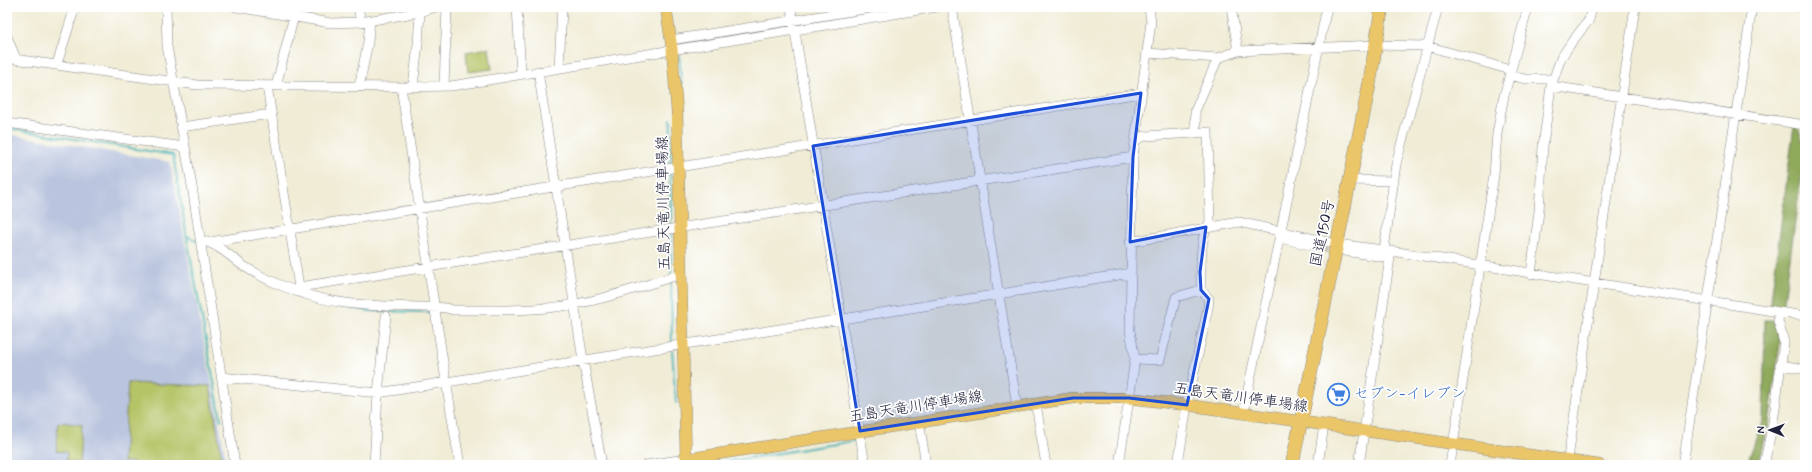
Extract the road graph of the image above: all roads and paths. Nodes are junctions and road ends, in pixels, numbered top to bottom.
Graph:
1 (75, 7) edge
2 (166, 7) edge
3 (236, 7) edge
4 (358, 7) edge
5 (436, 7) edge
6 (447, 7) edge
7 (517, 7) edge
8 (562, 7) edge
9 (666, 7) edge
10 (791, 7) edge
11 (877, 7) edge
12 (937, 7) edge
13 (952, 7) edge
14 (1149, 7) edge
15 (1231, 7) edge
16 (1327, 7) edge
17 (1382, 7) edge
18 (1438, 7) edge
19 (1528, 7) edge
20 (1592, 7) edge
21 (1635, 7) edge
22 (1752, 7) edge
23 (1800, 7) edge
24 (1805, 8) edge
25 (395, 12) edge
26 (420, 12) junction
27 (853, 12) edge
28 (294, 16) junction
29 (365, 21) junction
30 (793, 21) junction
31 (794, 30) junction
32 (7, 37) edge
33 (671, 45) junction
34 (1376, 45) junction
35 (1427, 46) junction
36 (1319, 48) junction
37 (1238, 51) junction
38 (1147, 53) junction
39 (11, 58) edge
40 (1218, 58) junction
41 (57, 64) junction
42 (560, 68) junction
43 (538, 71) junction
44 (1510, 72) junction
45 (521, 74) junction
46 (174, 82) junction
47 (1552, 83) junction
48 (271, 86) junction
49 (444, 86) junction
50 (359, 87) junction
51 (401, 87) junction
52 (413, 87) junction
53 (1141, 93) junction
54 (1622, 97) junction
55 (271, 114) junction
56 (1736, 115) junction
57 (971, 120) junction
58 (7, 123) edge
59 (1805, 125) edge
60 (181, 127) junction
61 (1196, 133) junction
62 (1135, 140) junction
63 (813, 146) junction
64 (185, 147) junction
65 (1133, 157) junction
66 (678, 167) junction
67 (1350, 180) junction
68 (980, 181) junction
69 (1393, 182) junction
70 (557, 187) junction
71 (822, 206) junction
72 (420, 209) junction
73 (1206, 227) junction
74 (680, 228) junction
75 (290, 230) junction
76 (1280, 234) junction
77 (205, 241) junction
78 (1130, 242) junction
79 (566, 245) junction
80 (1319, 247) tunnel mouth
81 (1341, 248) junction
82 (1388, 253) junction
83 (1480, 265) junction
84 (429, 267) junction
85 (1130, 273) junction
86 (681, 274) junction
87 (1531, 274) junction
88 (1594, 284) junction
89 (1202, 290) junction
90 (998, 294) junction
91 (1708, 301) junction
92 (575, 304) junction
93 (433, 307) junction
94 (1779, 314) junction
95 (386, 316) dead end
96 (1805, 316) edge
97 (841, 319) junction
98 (682, 344) junction
99 (1135, 359) junction
100 (583, 360) junction
101 (1780, 365) junction
102 (1805, 369) edge
103 (221, 378) junction
104 (446, 383) junction
105 (378, 394) junction
106 (1129, 398) junction
107 (1036, 404) junction
108 (1187, 405) junction
109 (1017, 406) junction
110 (1243, 414) junction
111 (919, 421) junction
112 (1300, 422) junction
113 (1324, 425) junction
114 (1364, 430) junction
115 (860, 431) junction
116 (1453, 444) junction
117 (686, 462) edge
118 (1567, 463) edge
119 (235, 465) edge
120 (374, 465) edge
121 (460, 465) edge
122 (602, 465) edge
123 (646, 465) edge
124 (865, 465) edge
125 (926, 465) edge
126 (1046, 465) edge
127 (1119, 465) edge
128 (1178, 465) edge
129 (1292, 465) edge
130 (1318, 465) edge
131 (1358, 465) edge
132 (1450, 465) edge
133 (1599, 465) edge
134 (1683, 465) edge
135 (1764, 465) edge

1 - 41 street
2 - 46 street
3 - 28 street
4 - 29 street
5 - 26 street
6 - 49 street
7 - 45 street
8 - 42 street
9 - 33 main road, 五島天竜川停車場線
10 - 30 street
11 - 27 street
12 - 27 street
13 - 57 street
14 - 38 street
15 - 37 street
16 - 36 street
17 - 34 highway, 国道150号
18 - 35 street
19 - 44 street
20 - 47 street
21 - 54 street
22 - 56 street
23 - 24 street
25 - 26 street
25 - 29 street
26 - 52 street
27 - 30 street
27 - 31 street
28 - 29 street
28 - 48 street
29 - 50 street
30 - 31 street
30 - 33 street
31 - 33 street
31 - 63 street
32 - 39 street
33 - 42 street
33 - 66 main road, 五島天竜川停車場線
34 - 35 street
34 - 36 street
34 - 67 highway, 国道150号
35 - 44 street
35 - 69 street
36 - 37 street
36 - 76 street
37 - 40 street
38 - 40 street
38 - 53 street
39 - 41 street
40 - 61 street
41 - 46 street
42 - 43 street
43 - 45 street
43 - 70 street
44 - 47 street
44 - 83 street
45 - 49 street
46 - 48 street
46 - 60 street
47 - 54 street
47 - 87 street
48 - 50 street
48 - 55 street
49 - 52 street
50 - 51 street
51 - 52 street
51 - 72 street
53 - 57 street
53 - 62 street
54 - 56 street
54 - 88 street
55 - 60 street
55 - 75 street
56 - 59 street
56 - 91 street
57 - 63 street
57 - 68 street
58 - 64 street
60 - 64 street
61 - 62 street
61 - 73 street
62 - 65 street
63 - 66 street
63 - 71 street
64 - 77 street
65 - 68 street
65 - 78 street
66 - 70 street
66 - 74 main road, 五島天竜川停車場線
67 - 69 street
67 - 81 highway, 国道150号
68 - 71 street
68 - 90 street
69 - 82 street
70 - 72 street
70 - 79 street
71 - 74 street
71 - 97 street
72 - 75 street
72 - 84 street
73 - 76 street
73 - 78 street
73 - 89 street
74 - 79 street
74 - 86 main road, 五島天竜川停車場線
75 - 77 street
75 - 84 street
76 - 80 street
76 - 81 street
76 - 110 street
77 - 93 street
77 - 103 street
78 - 85 street
79 - 84 street
79 - 92 street
81 - 82 street
81 - 112 highway, 国道150号
82 - 83 street
82 - 114 street
83 - 87 street
83 - 116 street
84 - 93 street
85 - 90 street
85 - 99 street
86 - 92 street
86 - 98 main road, 五島天竜川停車場線
87 - 88 street
88 - 91 street
88 - 118 street
89 - 99 street
89 - 108 street
90 - 97 street
90 - 109 street
91 - 94 street
91 - 134 street
92 - 93 street
92 - 100 street
93 - 104 street
94 - 96 street
94 - 101 street
95 - 105 street
97 - 98 street
97 - 115 street
98 - 100 street
98 - 117 main road, 五島天竜川停車場線
99 - 106 street
100 - 104 street
100 - 122 street
101 - 102 street
101 - 135 street
103 - 105 street
103 - 119 street
104 - 105 street
104 - 121 street
105 - 120 street
106 - 107 main road, 五島天竜川停車場線
106 - 108 main road, 五島天竜川停車場線
106 - 127 street
107 - 109 main road, 五島天竜川停車場線
107 - 126 street
108 - 110 main road, 五島天竜川停車場線
108 - 128 street
109 - 111 main road, 五島天竜川停車場線
110 - 112 main road, 五島天竜川停車場線
111 - 115 main road, 五島天竜川停車場線
111 - 125 street
112 - 113 main road, 五島天竜川停車場線
112 - 129 highway, 国道150号
113 - 114 main road, 五島天竜川停車場線
113 - 130 street
114 - 116 main road, 五島天竜川停車場線
114 - 131 street
115 - 117 main road, 五島天竜川停車場線
115 - 124 street
116 - 118 main road, 五島天竜川停車場線
116 - 132 street
117 - 123 street
118 - 133 main road, 五島天竜川停車場線

